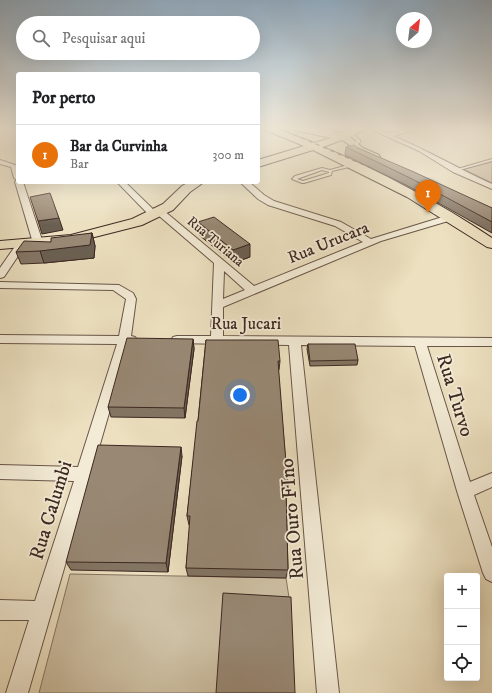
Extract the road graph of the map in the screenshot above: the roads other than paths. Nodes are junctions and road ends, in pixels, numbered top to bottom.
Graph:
1 (342, 160) edge
2 (381, 160) edge
3 (440, 160) edge
4 (492, 160) edge
5 (0, 162) edge
6 (385, 162) edge
7 (352, 165) junction
8 (330, 170) junction
9 (16, 172) edge
10 (459, 172) junction
11 (492, 179) edge
12 (20, 184) edge
13 (123, 184) edge
14 (193, 184) edge
15 (246, 184) edge
16 (492, 187) edge
17 (157, 214) junction
18 (452, 217) junction
19 (370, 242) junction
20 (38, 243) junction
21 (21, 244) junction
22 (492, 244) edge
23 (0, 245) edge
24 (219, 262) junction
25 (0, 275) edge
26 (0, 285) edge
27 (253, 291) junction
28 (218, 305) junction
29 (0, 339) edge
30 (131, 340) junction
31 (162, 340) edge
32 (217, 340) junction
33 (295, 340) junction
34 (420, 342) junction
35 (492, 342) edge
36 (0, 472) edge
37 (84, 474) junction
38 (492, 480) edge
39 (465, 491) junction
40 (492, 573) edge
41 (0, 610) edge
42 (41, 611) junction
43 (17, 693) edge
44 (328, 693) edge

1 - 7 main road
2 - 6 main road
3 - 10 street
4 - 10 lane
5 - 9 street
7 - 8 lane
7 - 18 main road
8 - 8 lane
10 - 11 street
10 - 16 street
12 - 20 street
13 - 17 street, Rua Turiana
14 - 17 main road
15 - 19 street
17 - 20 main road
17 - 24 street, Rua Turiana
18 - 19 street, Rua Urucara
18 - 22 main road
19 - 27 street, Rua Urucara
20 - 21 main road
21 - 23 main road
21 - 25 street
24 - 27 street, Rua Turiana
24 - 28 street
26 - 30 street, Rua Calumbi
27 - 28 street, Rua Urucara
28 - 32 street
29 - 30 street
30 - 37 street, Rua Calumbi
31 - 32 street, Rua Jucari
32 - 33 street, Rua Jucari
33 - 34 street, Rua Jucari
33 - 44 street, Rua Ouro FIno
34 - 35 street, Rua Jucari
34 - 39 street, Rua Turvo
36 - 37 street
37 - 42 street, Rua Calumbi
38 - 39 street
39 - 40 street, Rua Turvo
41 - 42 street
42 - 43 street, Rua Calumbi

